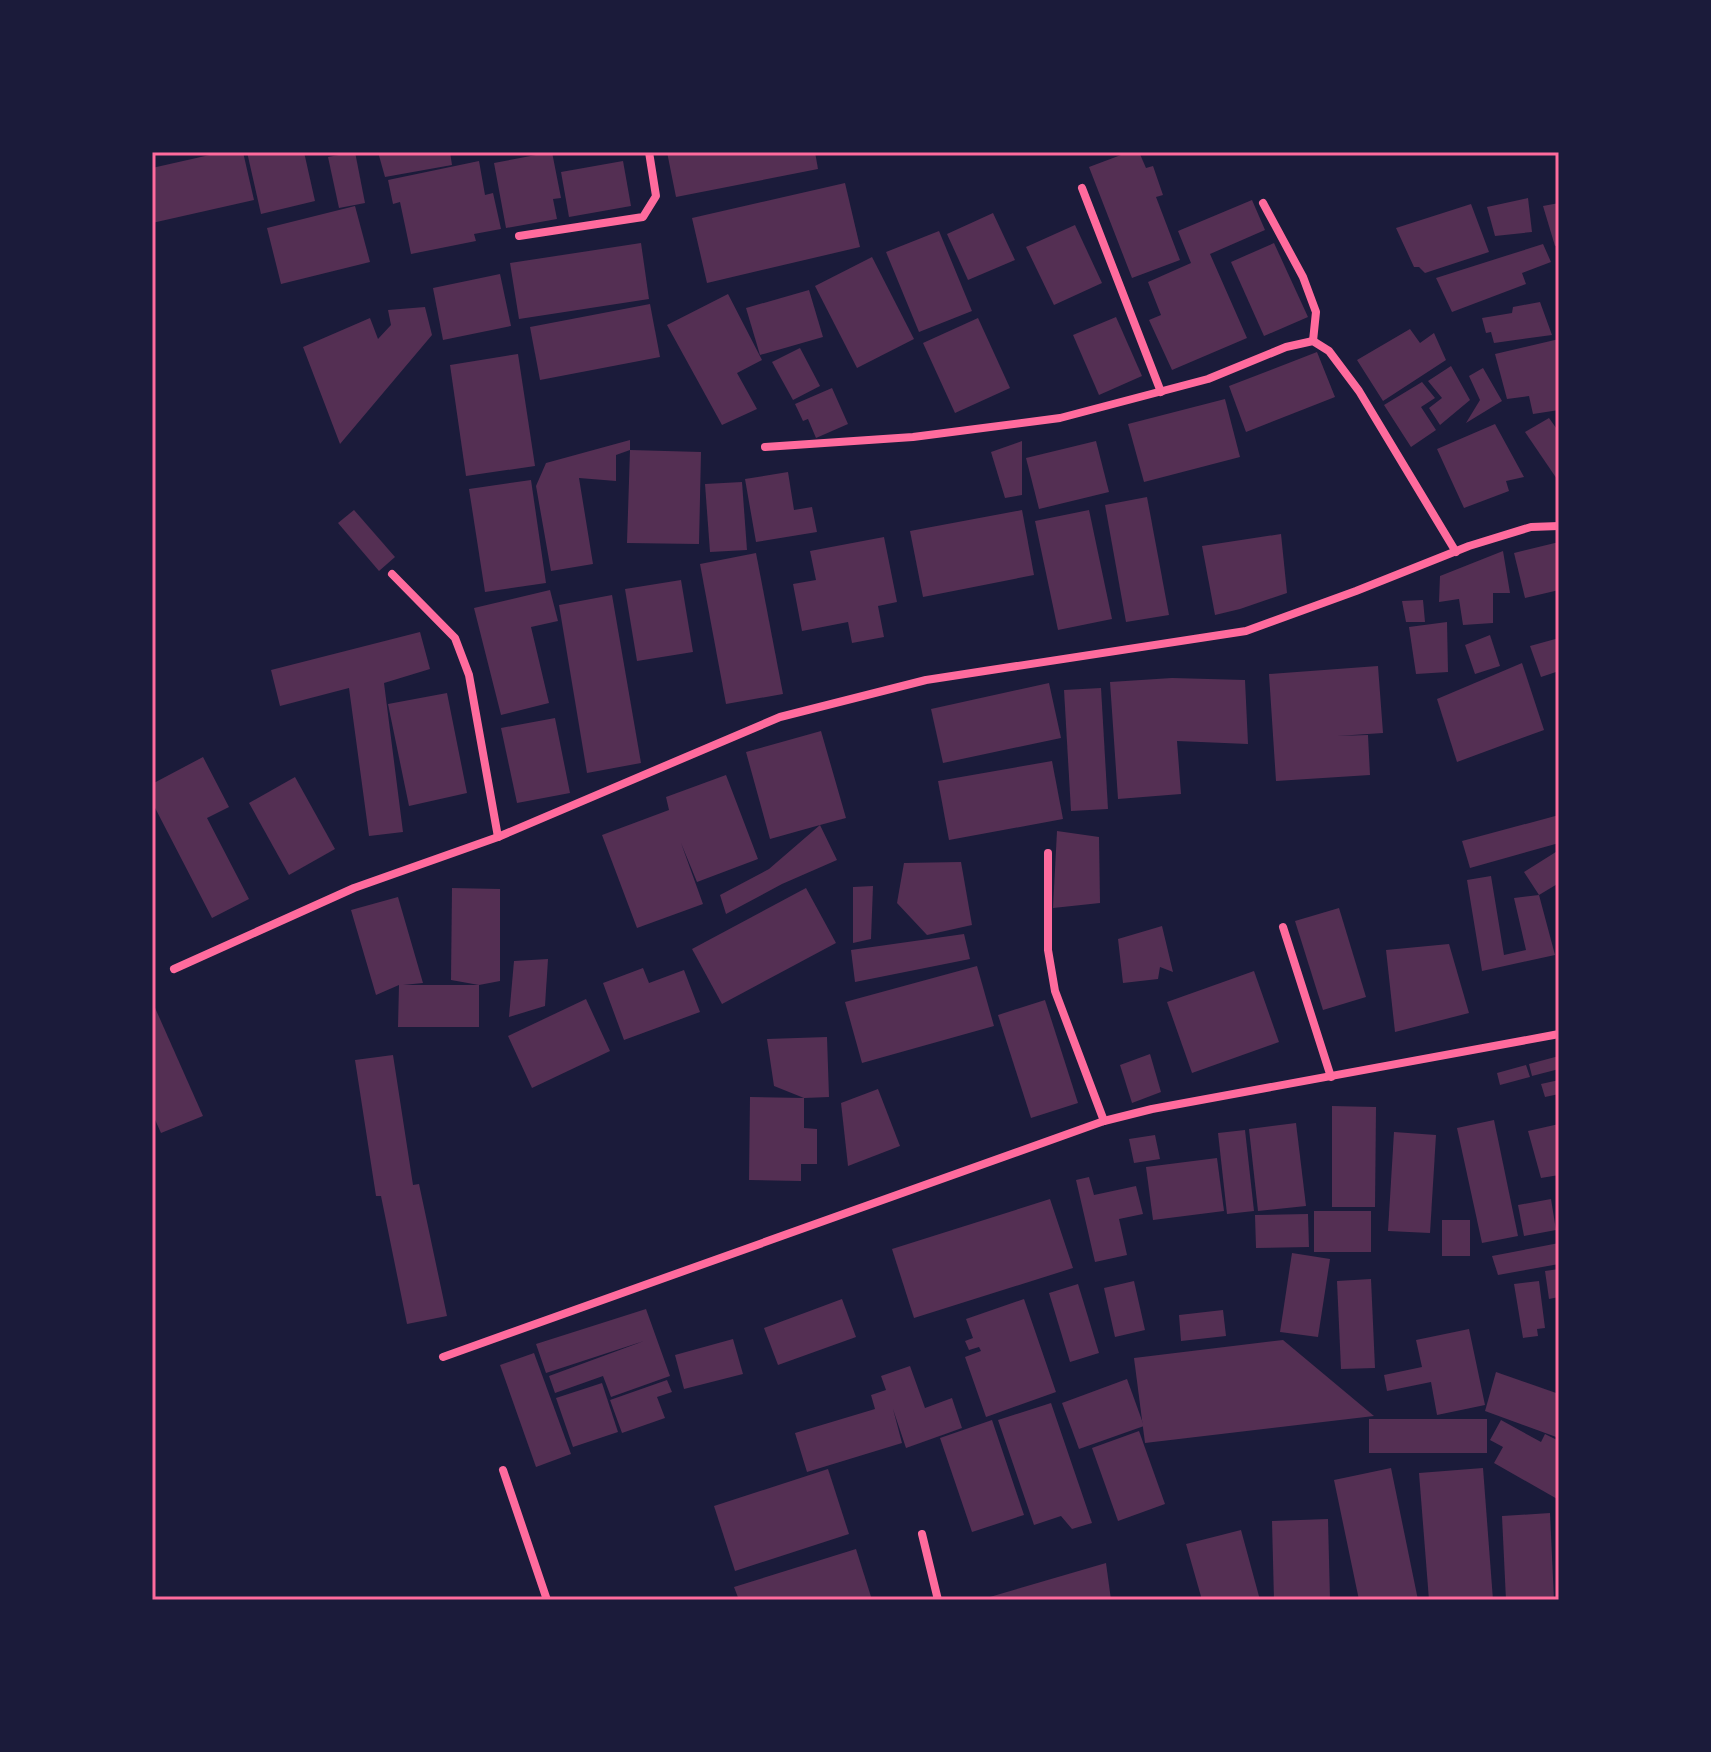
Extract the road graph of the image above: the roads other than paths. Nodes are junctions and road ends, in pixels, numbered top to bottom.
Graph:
1 (649, 152) edge
2 (1082, 188) dead end
3 (1263, 203) dead end
4 (519, 236) dead end
5 (1313, 341) junction
6 (1161, 392) junction
7 (765, 447) dead end
8 (1559, 526) edge
9 (1456, 552) junction
10 (392, 574) dead end
11 (498, 837) junction
12 (1048, 853) dead end
13 (1283, 927) dead end
14 (174, 969) dead end
15 (1559, 1034) edge
16 (1331, 1077) junction
17 (1104, 1121) junction
18 (443, 1357) dead end
19 (503, 1470) dead end
20 (922, 1534) dead end
21 (547, 1600) edge
22 (938, 1600) edge

1 - 4 street
2 - 6 street
3 - 5 street
5 - 6 street
5 - 9 street
6 - 7 street
8 - 9 street
9 - 11 street
10 - 11 street
11 - 14 street
12 - 17 street
13 - 16 street
15 - 16 street
16 - 17 street
17 - 18 street
19 - 21 street
20 - 22 street

